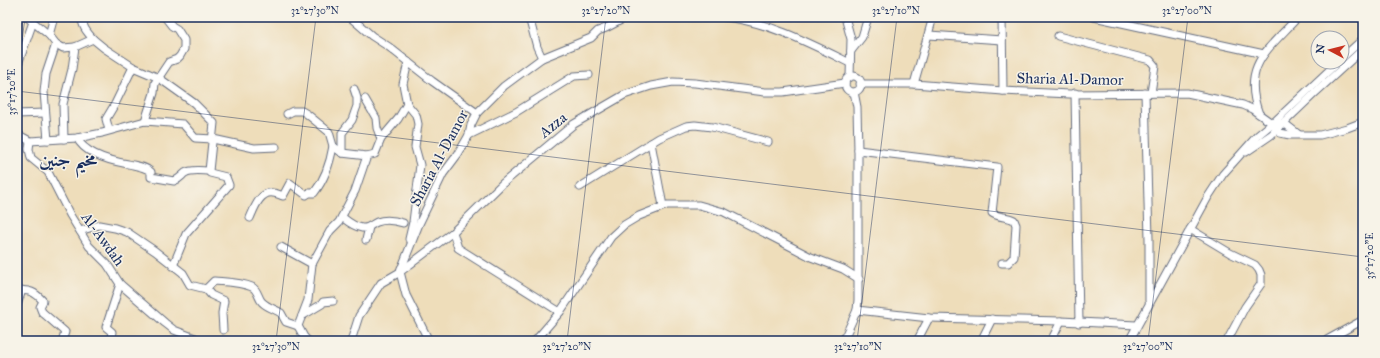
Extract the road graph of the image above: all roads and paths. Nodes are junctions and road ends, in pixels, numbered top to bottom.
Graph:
1 (27, 17) edge
2 (54, 17) edge
3 (82, 17) edge
4 (165, 17) edge
5 (350, 17) edge
6 (529, 17) edge
7 (627, 17) edge
8 (726, 17) edge
9 (845, 17) edge
10 (868, 17) edge
11 (933, 17) edge
12 (1002, 17) edge
13 (1094, 17) edge
14 (1298, 17) edge
15 (34, 22) junction
16 (49, 35) junction
17 (929, 35) junction
18 (1058, 36) dead end
19 (93, 39) junction
20 (1363, 39) edge
21 (1002, 40) junction
22 (56, 44) junction
23 (75, 47) junction
24 (1363, 49) edge
25 (851, 51) junction
26 (1350, 51) edge
27 (1264, 54) junction
28 (542, 58) junction
29 (408, 62) junction
30 (850, 63) junction
31 (17, 67) edge
32 (133, 67) junction
33 (1330, 70) edge
34 (589, 75) dead end
35 (159, 78) junction
36 (847, 80) junction
37 (860, 84) junction
38 (914, 84) junction
39 (354, 89) dead end
40 (1003, 91) junction
41 (854, 92) junction
42 (1075, 93) junction
43 (1148, 93) junction
44 (365, 99) dead end
45 (407, 104) junction
46 (45, 113) junction
47 (477, 113) junction
48 (17, 114) edge
49 (287, 114) dead end
50 (1260, 115) junction
51 (145, 121) junction
52 (1363, 122) edge
53 (1284, 123) junction
54 (1275, 127) junction
55 (109, 130) junction
56 (17, 134) edge
57 (1298, 134) junction
58 (469, 135) junction
59 (77, 138) junction
60 (64, 139) junction
61 (213, 139) junction
62 (381, 139) junction
63 (48, 140) junction
64 (30, 141) junction
65 (768, 142) dead end
66 (651, 143) junction
67 (333, 146) junction
68 (276, 147) dead end
69 (858, 150) junction
70 (342, 153) junction
71 (367, 156) junction
72 (209, 171) junction
73 (580, 187) dead end
74 (663, 206) junction
75 (342, 217) junction
76 (250, 218) dead end
77 (402, 223) dead end
78 (369, 227) junction
79 (1190, 229) junction
80 (80, 231) junction
81 (453, 232) junction
82 (366, 240) dead end
83 (281, 247) dead end
84 (1002, 263) dead end
85 (312, 264) junction
86 (173, 266) junction
87 (400, 272) junction
88 (859, 279) junction
89 (120, 284) junction
90 (206, 290) junction
91 (20, 291) edge
92 (333, 301) dead end
93 (1150, 302) junction
94 (17, 305) edge
95 (857, 310) junction
96 (560, 312) junction
97 (302, 316) junction
98 (929, 318) junction
99 (992, 319) junction
100 (1363, 320) edge
101 (1060, 321) junction
102 (1079, 323) junction
103 (1136, 325) junction
104 (298, 326) junction
105 (223, 330) dead end
106 (62, 341) edge
107 (114, 341) edge
108 (194, 341) edge
109 (308, 341) edge
110 (351, 341) edge
111 (429, 341) edge
112 (535, 341) edge
113 (844, 341) edge
114 (917, 341) edge
115 (981, 341) edge
116 (1051, 341) edge
117 (1129, 341) edge
118 (1227, 341) edge
119 (1325, 341) edge

1 - 15 street
2 - 16 street
3 - 19 street
4 - 35 street
5 - 29 street
6 - 28 street
7 - 28 street, Sharia Al-Damor
8 - 30 street
9 - 25 street
10 - 25 street
11 - 17 street
12 - 21 street
13 - 27 street
14 - 27 street
15 - 16 street
15 - 31 street
16 - 22 street
17 - 21 street
17 - 38 street
18 - 43 street
19 - 23 street
19 - 32 street
20 - 26 street
21 - 40 street
22 - 23 street
22 - 46 street
23 - 60 street
24 - 53 street
25 - 30 street
27 - 50 street
28 - 47 street, Sharia Al-Damor
29 - 45 street
29 - 47 street
30 - 36 street
32 - 35 street
32 - 55 street
33 - 54 street
34 - 58 street
35 - 51 street
35 - 61 street
36 - 37 street
36 - 41 street
36 - 81 street, Azza
37 - 38 street, Sharia Al-Damor
37 - 41 street
38 - 40 street, Sharia Al-Damor
39 - 70 street
40 - 42 street, Sharia Al-Damor
41 - 69 street
42 - 43 street, Sharia Al-Damor
42 - 102 street
43 - 50 street, Sharia Al-Damor
43 - 93 street
44 - 62 street
45 - 62 street
45 - 87 street
46 - 48 street
46 - 63 street
47 - 58 street, Sharia Al-Damor
49 - 67 street
50 - 54 street, Sharia Al-Damor
51 - 55 street
51 - 61 street
52 - 57 street
53 - 54 street
53 - 57 street
54 - 57 street
54 - 79 street
55 - 59 street
56 - 64 street
58 - 87 street, Sharia Al-Damor
59 - 60 street
59 - 72 street
60 - 63 street
61 - 68 street
61 - 72 street
62 - 71 street
63 - 64 street
64 - 80 street, Al-Awdah
65 - 66 street
66 - 73 street
66 - 74 street
67 - 70 street
67 - 76 street
69 - 84 street
69 - 88 street
70 - 71 street
71 - 75 street
72 - 86 street
74 - 88 street
74 - 96 street
75 - 78 street
75 - 85 street
77 - 78 street
78 - 82 street
79 - 93 street
79 - 118 street
80 - 86 street
80 - 89 street, Al-Awdah
81 - 87 street, Azza
81 - 96 street
83 - 85 street
85 - 97 street
86 - 90 street
87 - 110 street, Azza
87 - 111 street
88 - 95 street
89 - 107 street
89 - 108 street, Al-Awdah
90 - 104 street
90 - 105 street
91 - 94 street
91 - 106 street
92 - 97 street
93 - 103 street
95 - 98 street
95 - 113 street
96 - 112 street
97 - 104 street
98 - 99 street
98 - 114 street
99 - 101 street
99 - 115 street
100 - 119 street
101 - 102 street
101 - 116 street
102 - 103 street
103 - 117 street
104 - 109 street

